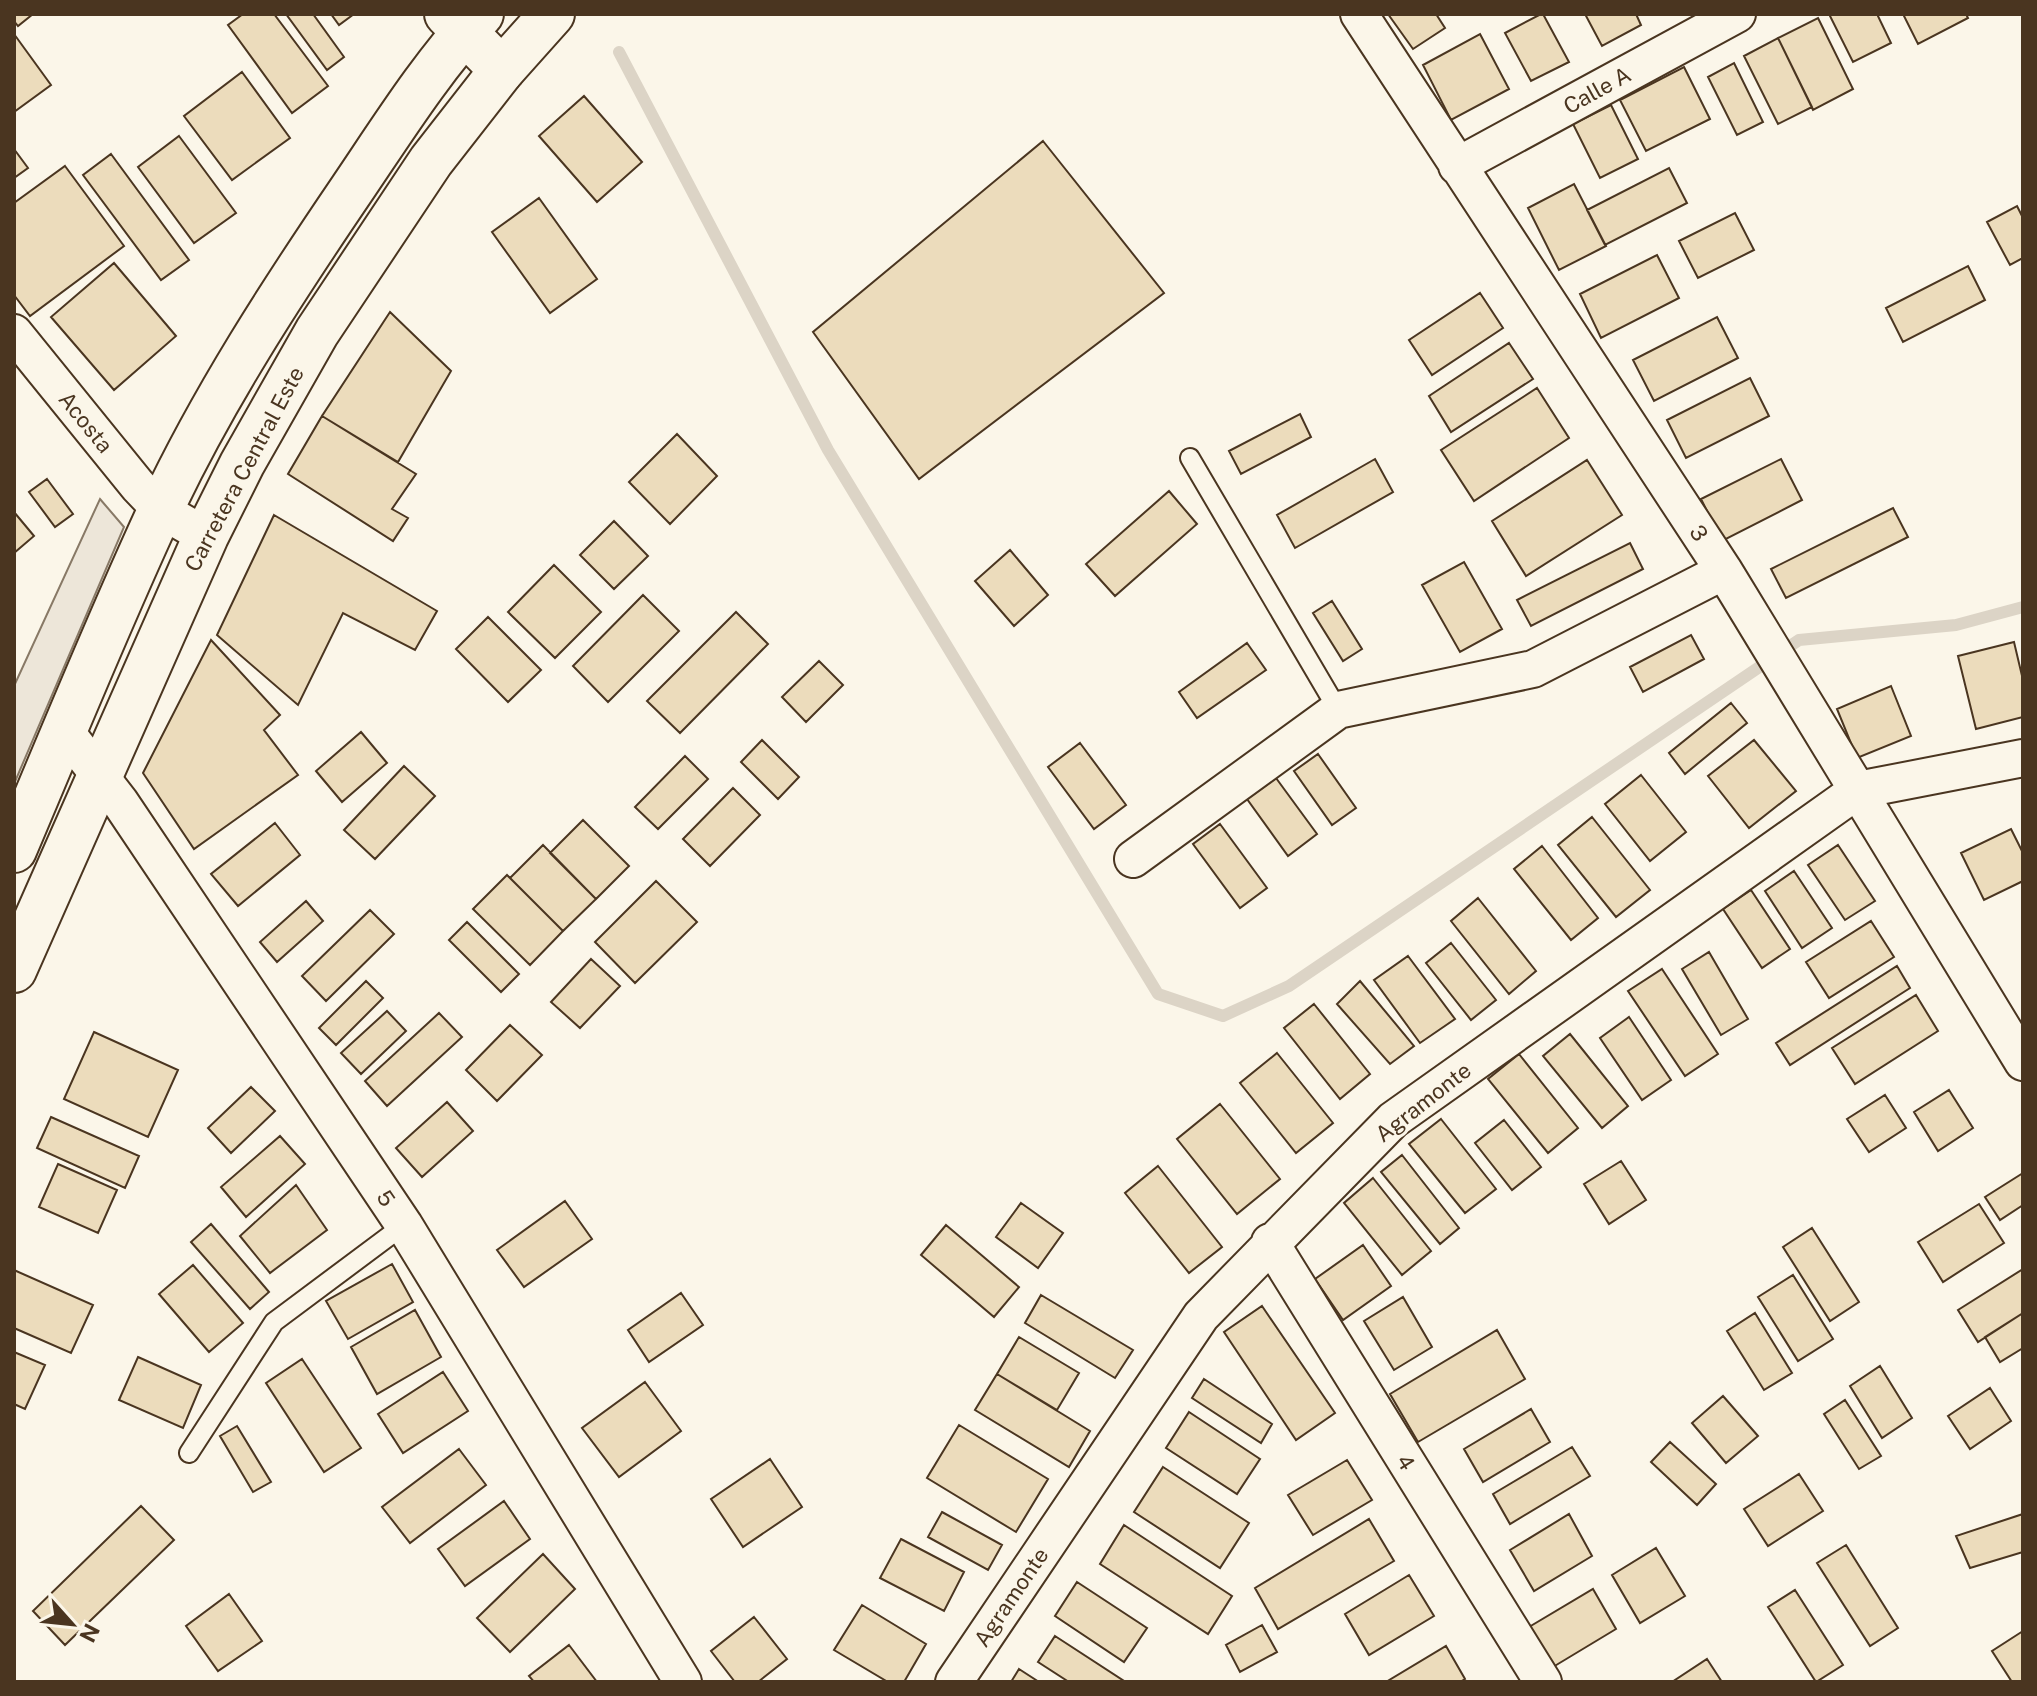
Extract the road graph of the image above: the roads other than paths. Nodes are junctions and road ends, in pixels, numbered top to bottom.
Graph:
1 (552, 14) edge
2 (1359, 14) edge
3 (1737, 14) edge
4 (464, 20) edge
5 (502, 70) junction
6 (1457, 166) junction
7 (14, 333) edge
8 (1190, 458) dead end
9 (161, 510) junction
10 (206, 536) junction
11 (1724, 571) junction
12 (1338, 710) junction
13 (65, 731) junction
14 (2023, 758) edge
15 (99, 776) junction
16 (1858, 790) junction
17 (14, 850) edge
18 (1133, 859) dead end
19 (15, 964) edge
20 (2023, 1062) edge
21 (404, 1225) junction
22 (1270, 1242) junction
23 (189, 1453) dead end
24 (683, 1682) edge
25 (954, 1682) edge
26 (1543, 1682) edge

1 - 5 main road, Carretera Central Este
2 - 6 street, 3
3 - 6 street, Calle A
4 - 5 main road
4 - 9 main road
5 - 10 main road, Carretera Central Este
6 - 11 street, 3
7 - 9 street, Acosta
8 - 12 lane
9 - 10 street, Acosta
9 - 13 main road
10 - 15 main road, Carretera Central Este
11 - 12 street
11 - 16 street, 3
12 - 18 street
13 - 15 street, 5
13 - 17 main road
14 - 16 street, Agramonte
15 - 19 main road, Carretera Central Este
15 - 21 street, 5
16 - 20 street, 3
16 - 22 street, Agramonte
21 - 23 lane
21 - 24 street, 5
22 - 25 street, Agramonte
22 - 26 street, 4

